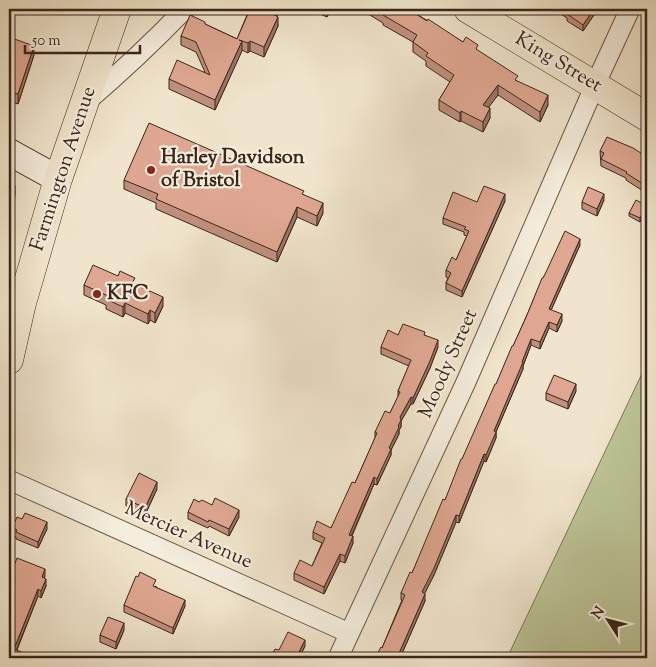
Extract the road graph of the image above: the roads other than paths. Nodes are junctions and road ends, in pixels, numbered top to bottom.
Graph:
1 (117, 9) edge
2 (185, 9) edge
3 (468, 9) edge
4 (630, 9) edge
5 (595, 85) junction
6 (85, 103) junction
7 (647, 117) edge
8 (9, 152) edge
9 (58, 179) junction
10 (9, 360) edge
11 (9, 480) edge
12 (349, 634) junction
13 (338, 658) edge

1 - 6 main road, Farmington Avenue
2 - 6 street
3 - 5 main road, King Street
4 - 5 street, Moody Street
5 - 7 main road, King Street
5 - 12 street, Moody Street
6 - 9 main road, Farmington Avenue
8 - 9 main road
9 - 10 main road, Farmington Avenue
11 - 12 street, Mercier Avenue
12 - 13 street, Moody Street

